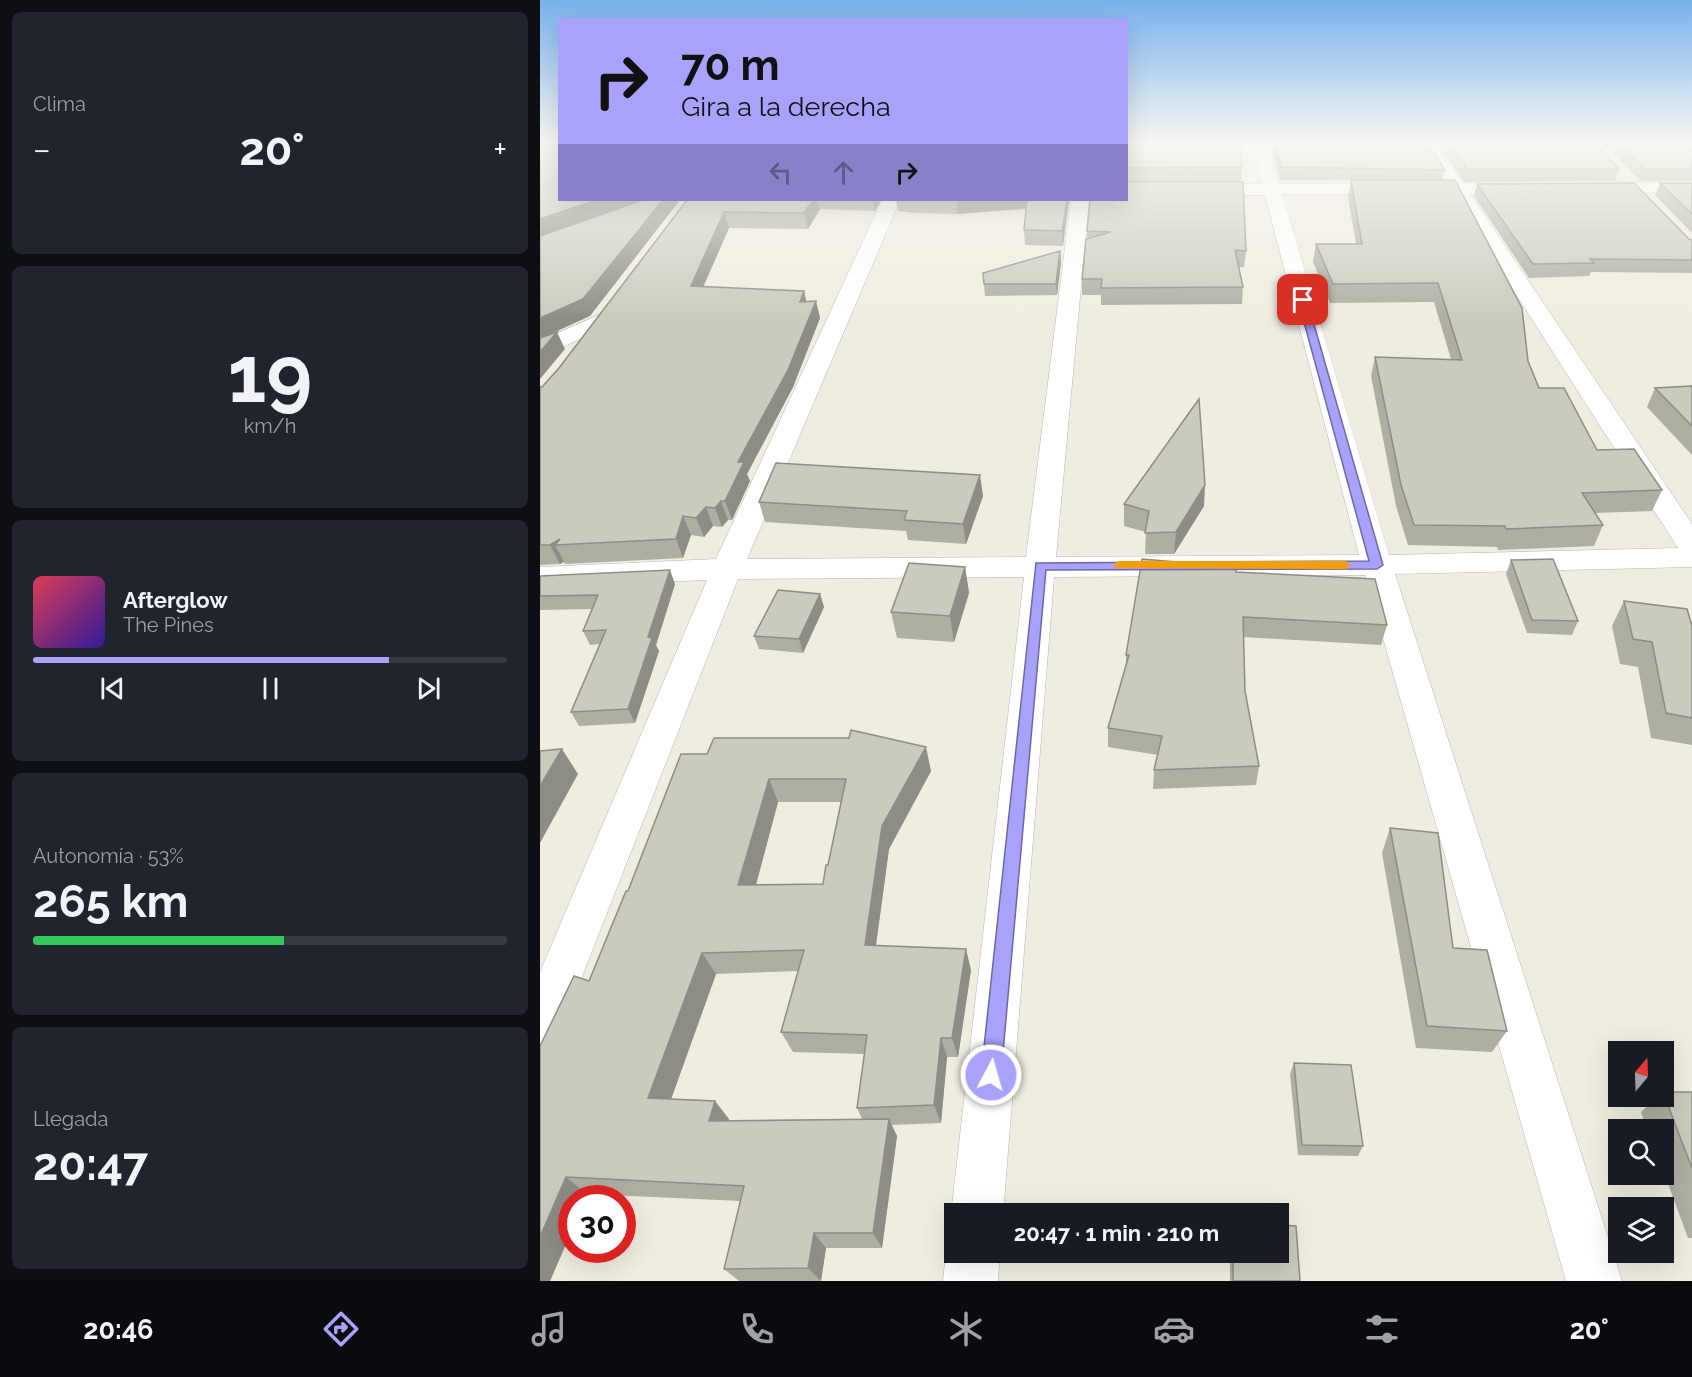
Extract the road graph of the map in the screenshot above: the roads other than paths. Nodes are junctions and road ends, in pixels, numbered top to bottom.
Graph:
1 (890, 202) edge
2 (1080, 202) edge
3 (1276, 202) edge
4 (1467, 202) edge
5 (1649, 202) edge
6 (1652, 205) edge
7 (615, 302) edge
8 (601, 321) junction
9 (540, 350) edge
10 (576, 354) edge
11 (1692, 546) edge
12 (1692, 556) edge
13 (1377, 565) junction
14 (1040, 566) junction
15 (727, 569) junction
16 (540, 577) edge
17 (540, 1027) edge
18 (978, 1203) edge
19 (972, 1263) edge
20 (970, 1281) edge
21 (1594, 1281) edge

1 - 15 street
2 - 14 street
3 - 13 street
4 - 11 street
5 - 6 street
7 - 8 street
8 - 9 street
8 - 10 street
12 - 13 street
13 - 14 street
13 - 21 street
14 - 15 street
14 - 18 street
15 - 16 street
15 - 17 street
19 - 20 street

